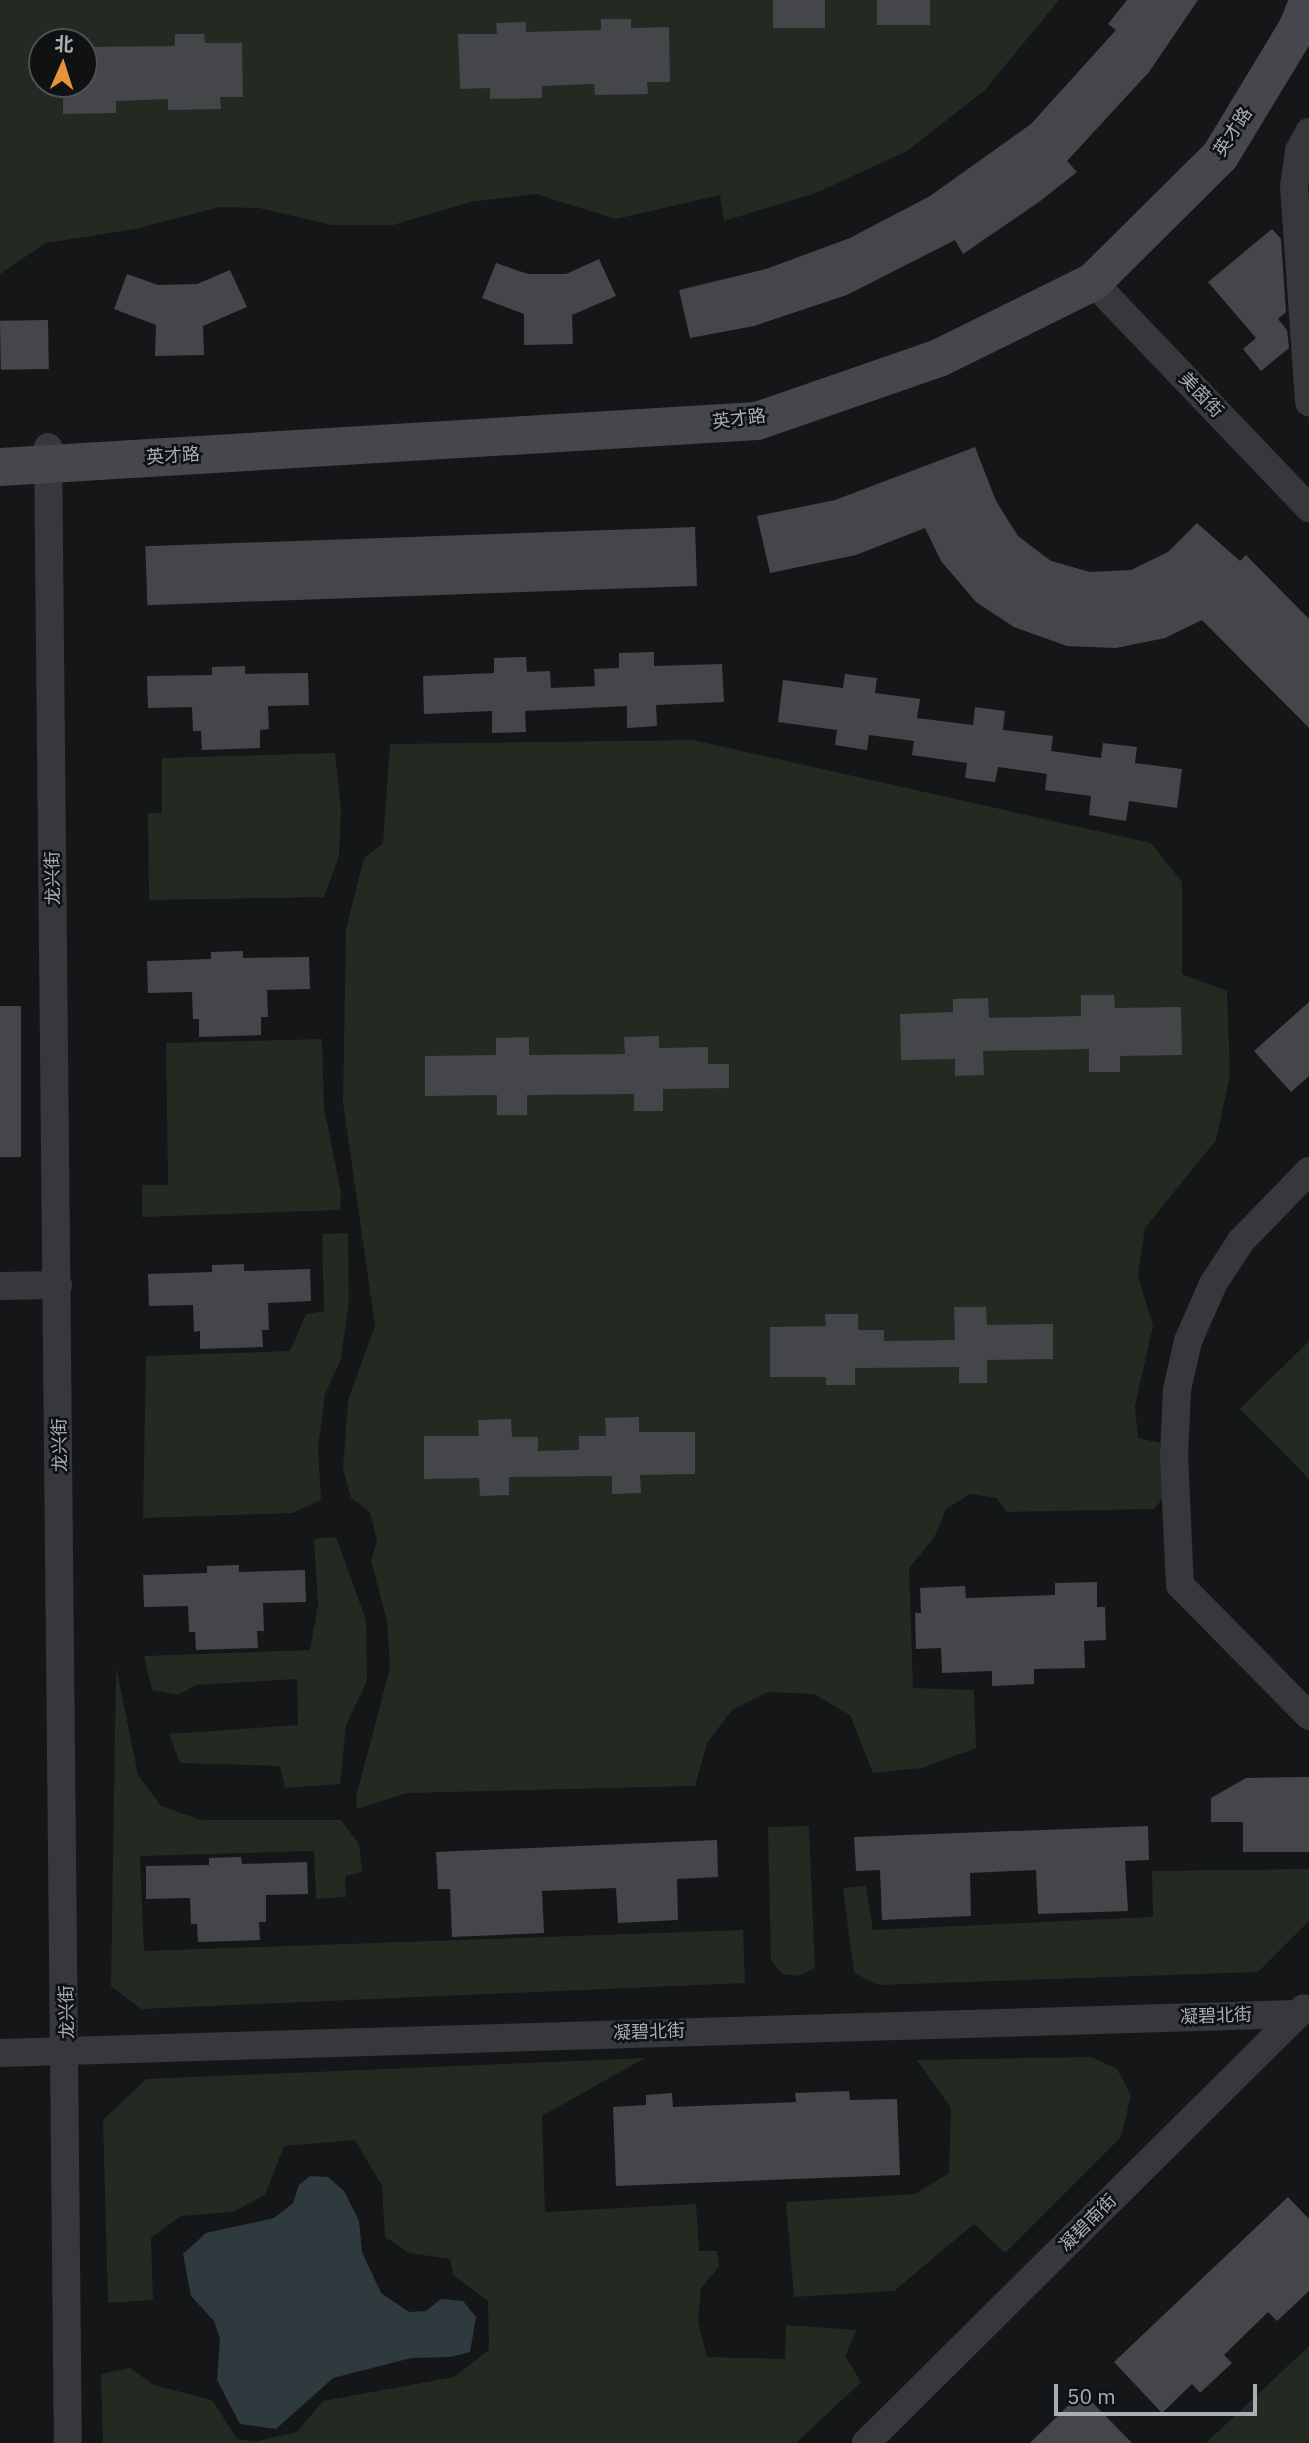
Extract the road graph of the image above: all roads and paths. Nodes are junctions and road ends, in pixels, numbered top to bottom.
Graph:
1 (1287, 0) edge
2 (1309, 0) edge
3 (1309, 132) edge
4 (1303, 171) edge
5 (1093, 282) junction
6 (1306, 324) edge
7 (1309, 402) edge
8 (0, 450) edge
9 (48, 455) junction
10 (0, 467) edge
11 (1309, 508) edge
12 (1309, 1171) edge
13 (58, 1285) junction
14 (0, 1286) edge
15 (1309, 1716) edge
16 (1304, 2009) edge
17 (67, 2051) junction
18 (0, 2053) edge
19 (68, 2443) edge
20 (866, 2443) edge

1 - 9 main road, 英才路
2 - 5 main road, 英才路
3 - 4 street
4 - 6 street
5 - 9 main road, 英才路
5 - 11 street, 美茵街
6 - 7 street
8 - 9 main road, 英才路
9 - 10 main road, 英才路
9 - 13 street, 龙兴街
12 - 15 street
13 - 14 street
13 - 17 street, 龙兴街
16 - 17 street, 凝碧北街
16 - 20 street, 凝碧南街
17 - 18 street, 凝碧北街
17 - 19 street, 龙兴街

